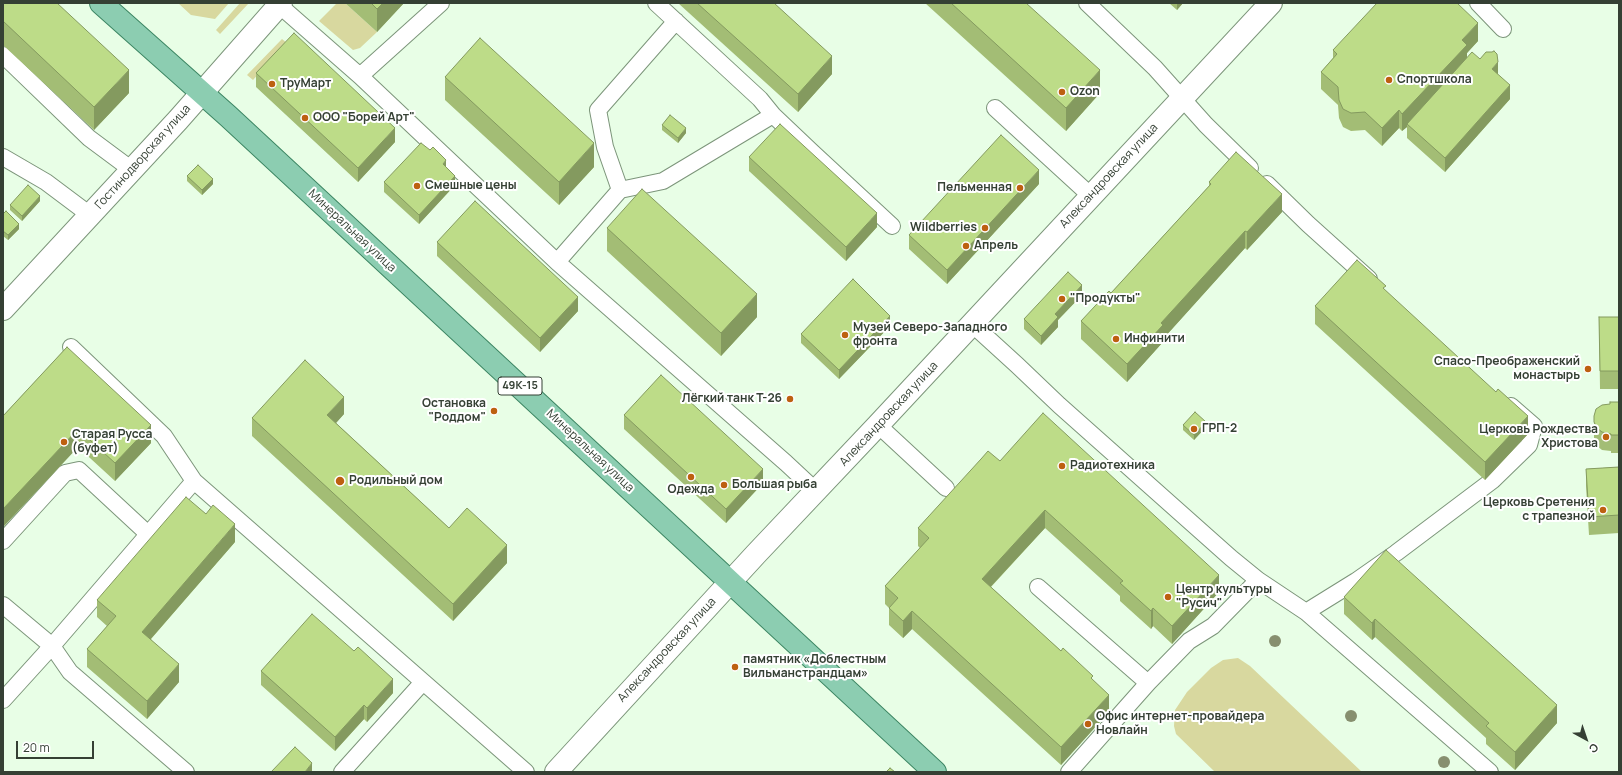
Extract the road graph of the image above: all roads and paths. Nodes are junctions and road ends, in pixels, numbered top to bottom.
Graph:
1 (101, 3) edge
2 (441, 3) edge
3 (656, 3) edge
4 (1087, 3) edge
5 (1271, 3) edge
6 (1478, 3) edge
7 (280, 4) edge
8 (676, 21) junction
9 (1503, 29) dead end
10 (3, 55) edge
11 (360, 76) junction
12 (201, 93) junction
13 (1182, 98) junction
14 (995, 108) dead end
15 (773, 115) junction
16 (3, 157) edge
17 (132, 170) junction
18 (620, 190) junction
19 (1091, 196) junction
20 (90, 215) junction
21 (892, 226) dead end
22 (557, 262) junction
23 (1378, 287) edge
24 (3, 309) edge
25 (972, 324) junction
26 (71, 347) dead end
27 (1499, 395) edge
28 (878, 425) junction
29 (194, 481) junction
30 (946, 488) dead end
31 (816, 491) junction
32 (148, 534) junction
33 (3, 541) edge
34 (1258, 580) junction
35 (730, 582) junction
36 (1038, 587) dead end
37 (3, 605) edge
38 (1306, 612) junction
39 (52, 646) junction
40 (423, 682) junction
41 (1148, 683) junction
42 (3, 700) edge
43 (186, 772) edge
44 (342, 772) edge
45 (526, 772) edge
46 (556, 772) edge
47 (935, 772) edge
48 (1069, 772) edge
49 (1490, 772) edge

1 - 12 main road, Минеральная улица / 49К-15
2 - 11 lane
3 - 8 lane
4 - 13 lane
5 - 13 street, Александровская улица
6 - 9 lane
7 - 11 lane
7 - 12 street, Гостинодворская улица
8 - 15 lane
8 - 18 lane
10 - 17 lane
11 - 22 lane
12 - 17 street, Гостинодворская улица
12 - 35 main road, Минеральная улица / 49К-15
13 - 19 street, Александровская улица
13 - 23 lane
14 - 19 lane
15 - 18 lane
15 - 21 lane
16 - 20 lane
17 - 20 street, Гостинодворская улица
18 - 22 lane
19 - 25 street, Александровская улица
20 - 24 street, Гостинодворская улица
22 - 31 lane
25 - 28 street, Александровская улица
25 - 34 lane
26 - 29 lane
27 - 38 lane
28 - 30 lane
28 - 31 street, Александровская улица
29 - 32 lane
29 - 40 lane
31 - 35 street, Александровская улица
32 - 33 lane
32 - 39 lane
34 - 38 lane
34 - 41 lane
35 - 46 street, Александровская улица
35 - 47 main road, Минеральная улица / 49К-15
36 - 41 lane
37 - 39 lane
38 - 49 lane
39 - 42 lane
39 - 43 lane
40 - 44 lane
40 - 45 lane
41 - 48 lane

